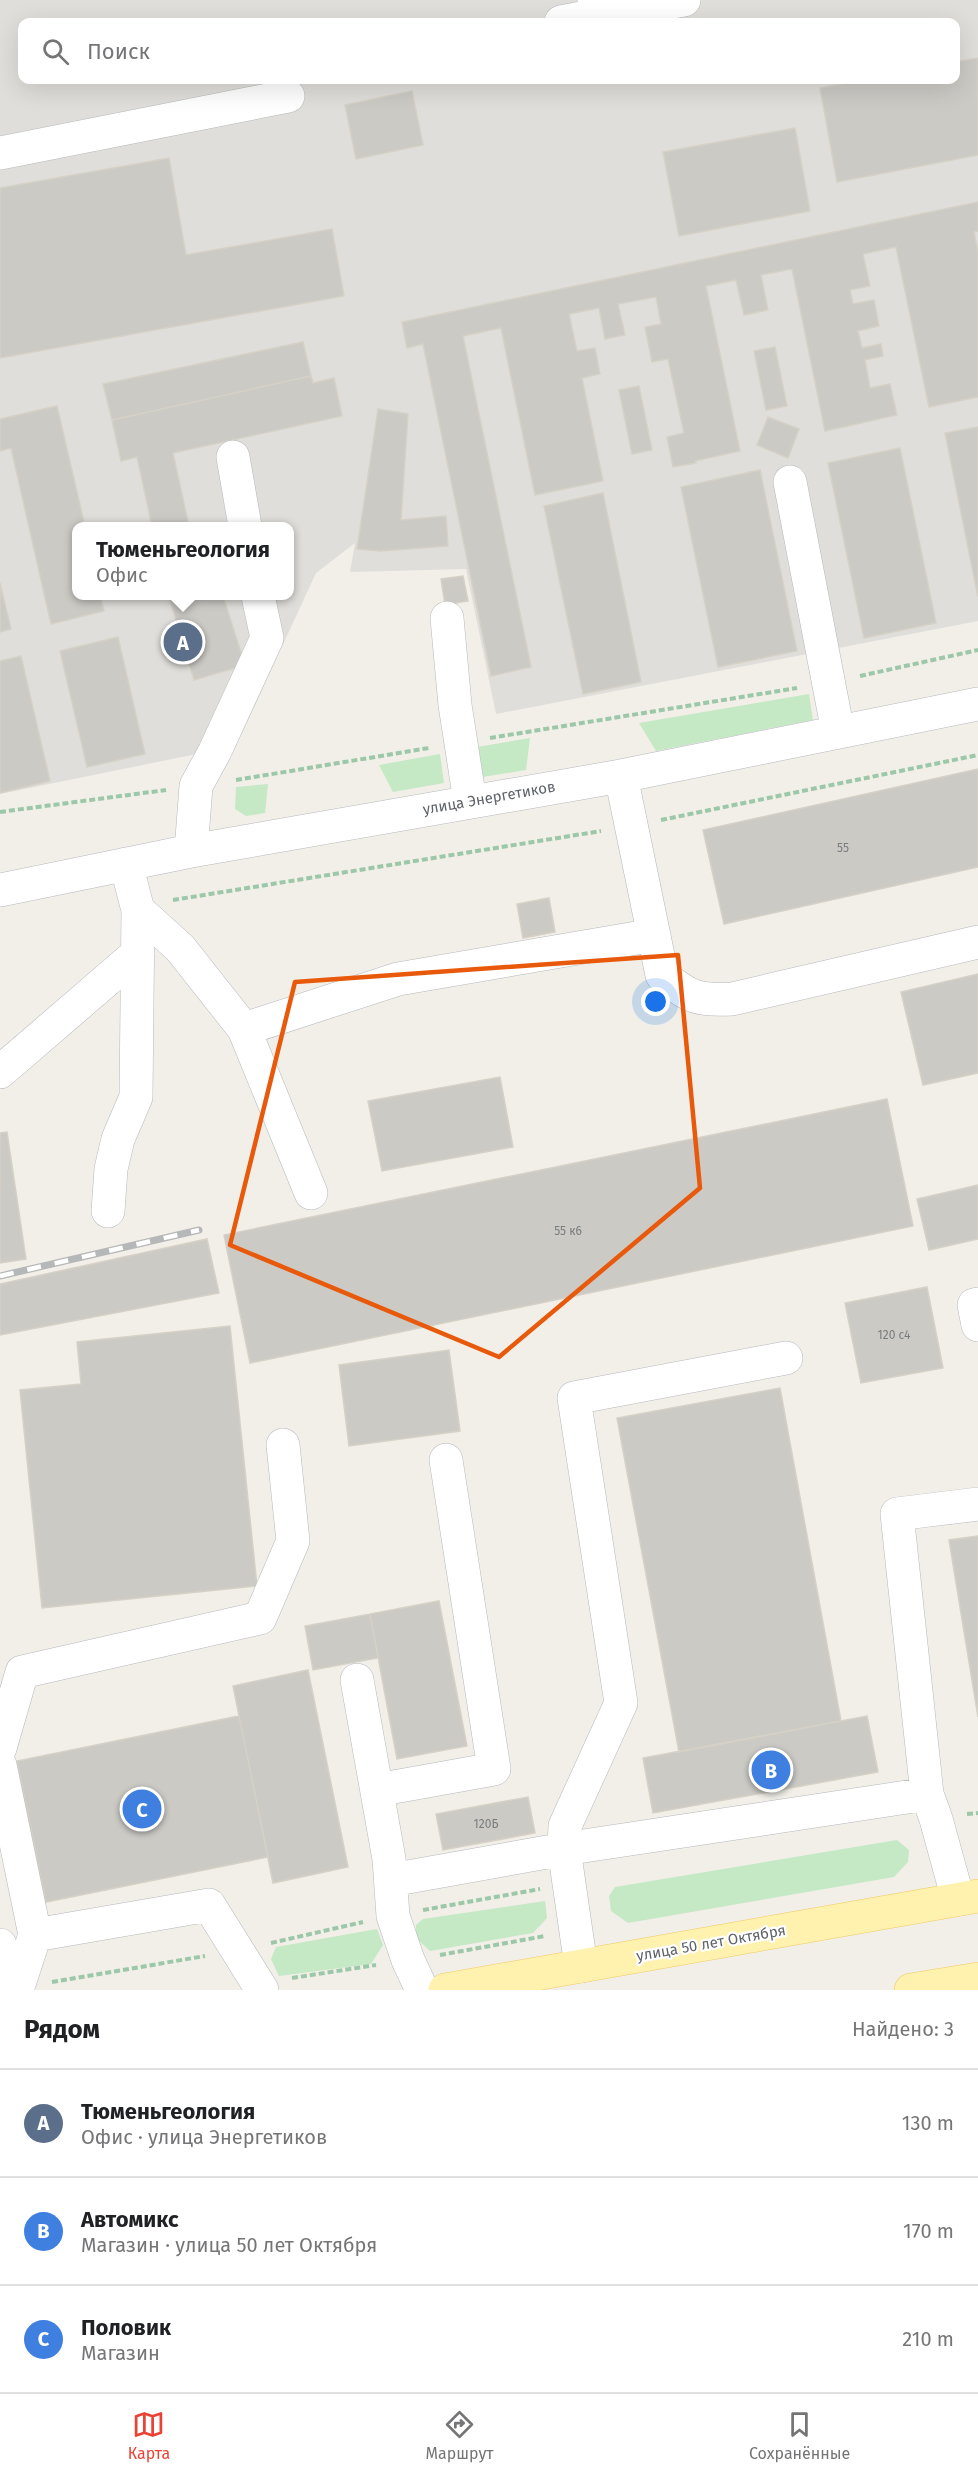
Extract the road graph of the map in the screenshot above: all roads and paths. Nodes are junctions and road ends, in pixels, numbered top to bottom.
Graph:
1 (684, 0) edge
2 (595, 7) edge
3 (570, 18) edge
4 (288, 96) dead end
5 (0, 153) edge
6 (232, 458) dead end
7 (790, 482) dead end
8 (245, 522) edge
9 (259, 600) edge
10 (447, 618) dead end
11 (978, 704) edge
12 (838, 732) junction
13 (978, 756) edge
14 (621, 776) junction
15 (470, 801) junction
16 (632, 826) junction
17 (191, 851) junction
18 (126, 864) junction
19 (0, 890) edge
20 (138, 908) junction
21 (654, 935) junction
22 (978, 942) edge
23 (138, 953) junction
24 (244, 1029) junction
25 (0, 1072) edge
26 (311, 1193) dead end
27 (108, 1211) dead end
28 (978, 1304) edge
29 (978, 1325) edge
30 (786, 1358) dead end
31 (283, 1445) dead end
32 (446, 1460) dead end
33 (978, 1504) edge
34 (357, 1680) dead end
35 (0, 1748) edge
36 (0, 1765) edge
37 (377, 1790) junction
38 (932, 1807) junction
39 (978, 1812) edge
40 (564, 1849) junction
41 (390, 1880) junction
42 (570, 1883) junction
43 (968, 1898) edge
44 (393, 1916) junction
45 (35, 1935) junction
46 (0, 1945) edge
47 (239, 1950) junction
48 (581, 1966) junction
49 (978, 1979) edge
50 (11, 1985) edge
51 (262, 1990) edge
52 (422, 1990) edge
53 (445, 1990) edge
54 (911, 1990) edge

1 - 2 street
2 - 3 street
4 - 5 street
6 - 8 street
7 - 12 street
9 - 17 street
10 - 15 street
11 - 12 street, улица Энергетиков
12 - 14 street, улица Энергетиков
13 - 16 path
14 - 15 street, улица Энергетиков
14 - 16 street
15 - 17 street, улица Энергетиков
16 - 20 path
16 - 21 street
17 - 18 street, улица Энергетиков
18 - 19 street, улица Энергетиков
18 - 20 street
20 - 23 street
20 - 24 street
21 - 22 street
21 - 24 street
23 - 25 street
23 - 27 street
24 - 26 street
28 - 29 street
30 - 40 street
31 - 35 street
32 - 37 street
33 - 38 street
34 - 37 street
36 - 45 street
37 - 41 street
38 - 39 path
38 - 40 street
38 - 43 street
40 - 41 street
40 - 42 street
41 - 44 street
42 - 44 path
42 - 48 street
43 - 48 main road, улица 50 лет Октября
44 - 47 path
44 - 52 street
45 - 47 street
45 - 50 street
46 - 50 street
47 - 50 path
47 - 51 street
48 - 53 main road, улица 50 лет Октября
49 - 54 main road

